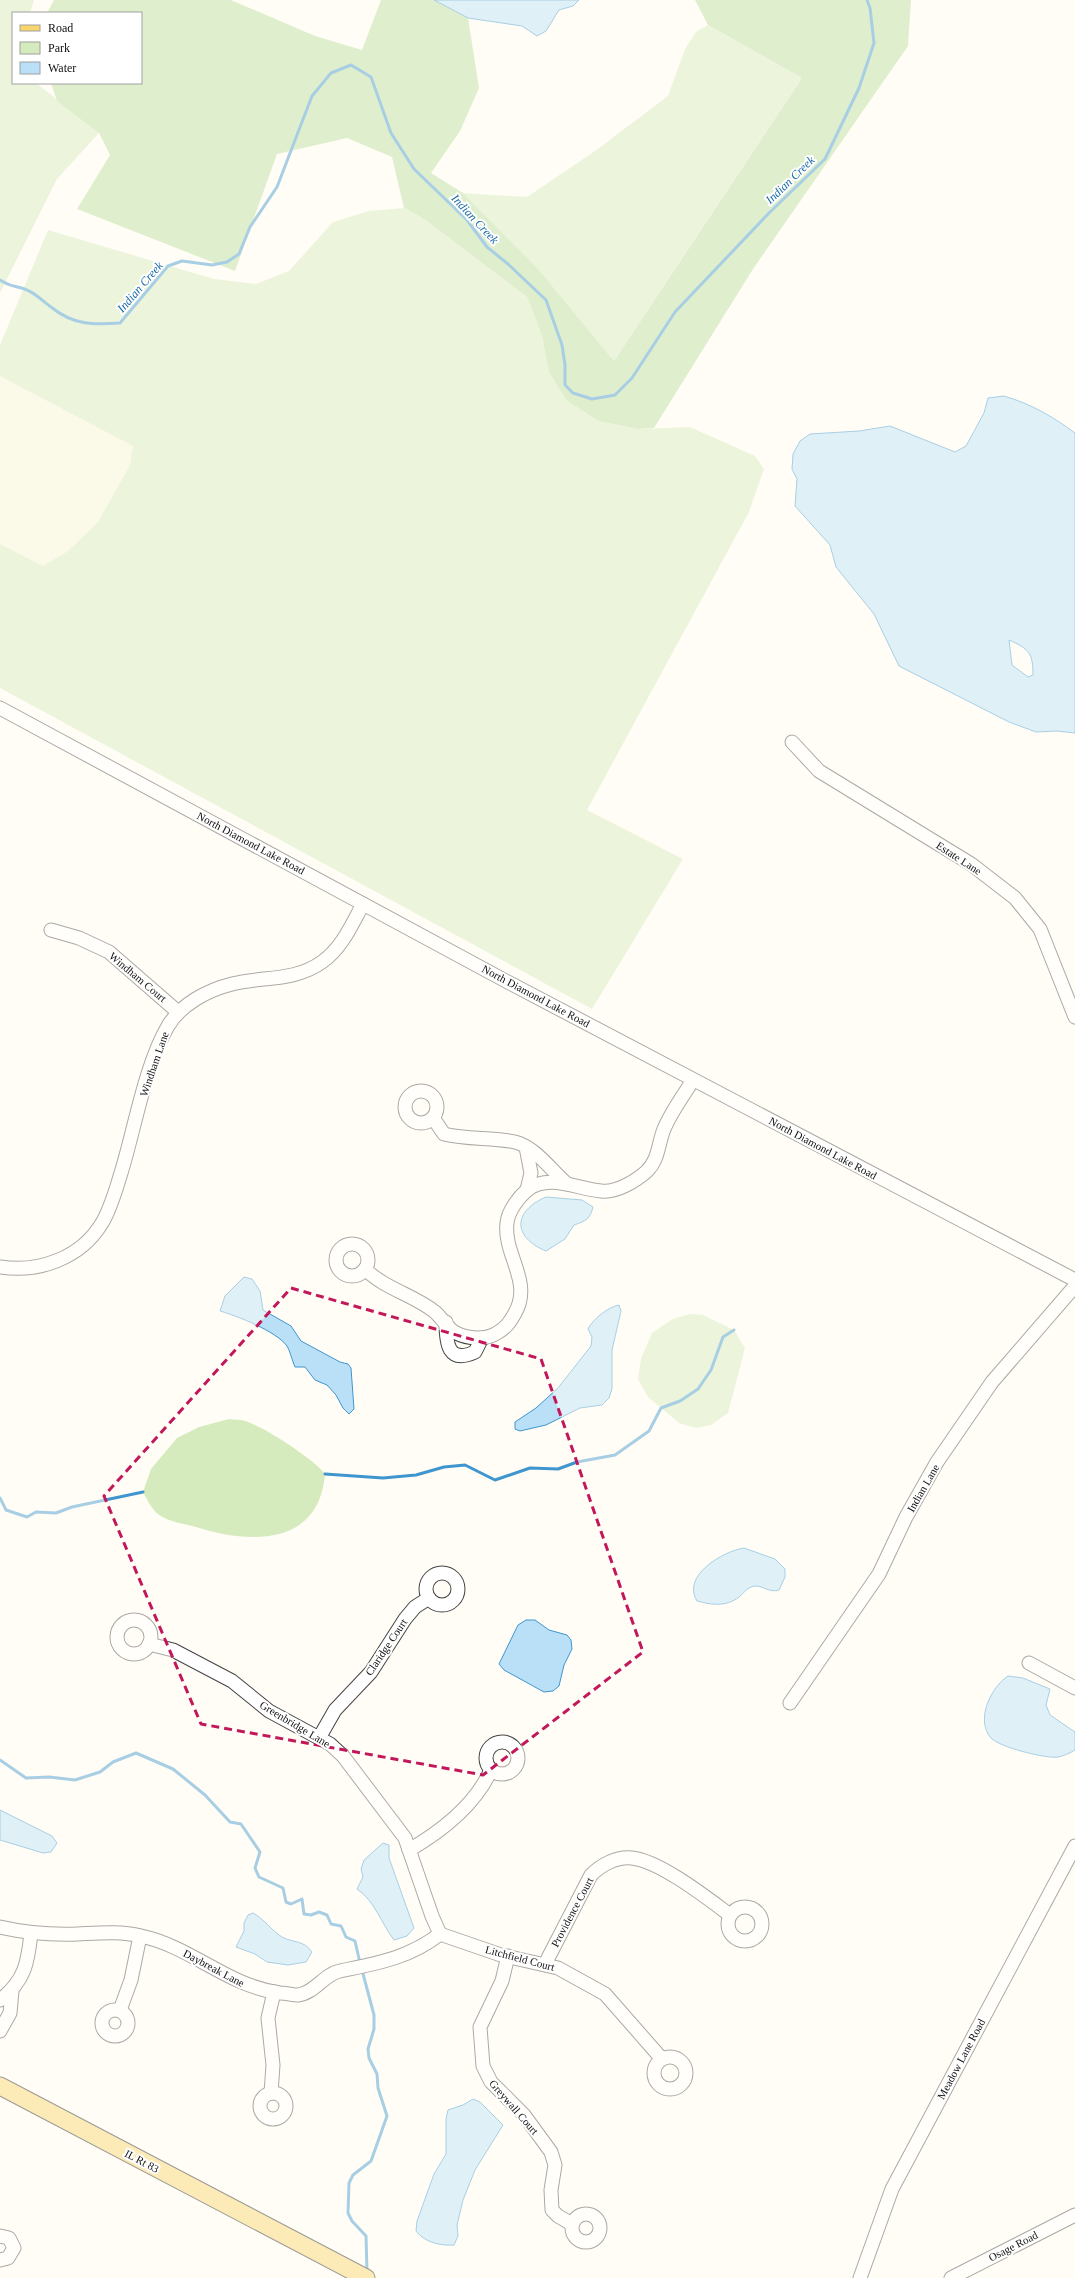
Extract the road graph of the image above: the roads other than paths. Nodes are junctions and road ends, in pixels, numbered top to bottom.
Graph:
1 (0, 708) edge
2 (792, 742) dead end
3 (364, 904) junction
4 (51, 930) dead end
5 (178, 1012) junction
6 (1075, 1017) edge
7 (693, 1080) junction
8 (433, 1118) dead end
9 (526, 1147) junction
10 (566, 1183) junction
11 (527, 1190) junction
12 (0, 1267) edge
13 (366, 1270) dead end
14 (1075, 1280) edge
15 (1075, 1286) edge
16 (446, 1322) junction
17 (482, 1338) junction
18 (429, 1598) dead end
19 (149, 1644) dead end
20 (1029, 1663) dead end
21 (1075, 1688) edge
22 (790, 1703) dead end
23 (319, 1738) junction
24 (491, 1770) dead end
25 (1075, 1846) edge
26 (410, 1850) junction
27 (730, 1915) dead end
28 (0, 1927) edge
29 (31, 1933) junction
30 (440, 1934) junction
31 (140, 1936) junction
32 (508, 1956) junction
33 (545, 1964) junction
34 (12, 1991) junction
35 (274, 1992) junction
36 (0, 2000) edge
37 (120, 2010) dead end
38 (0, 2031) edge
39 (662, 2059) dead end
40 (0, 2086) edge
41 (271, 2093) dead end
42 (1075, 2215) edge
43 (572, 2224) dead end
44 (0, 2236) edge
45 (0, 2260) edge
46 (366, 2278) edge
47 (860, 2278) edge
48 (951, 2278) edge

1 - 3 street, North Diamond Lake Road
2 - 6 street, Estate Lane
3 - 5 street, Windham Lane
3 - 7 street, North Diamond Lake Road
4 - 5 street, Windham Court
5 - 12 street, Windham Lane
7 - 10 street
7 - 14 street, North Diamond Lake Road
8 - 9 street
9 - 10 street
9 - 11 street
10 - 11 street
11 - 17 street
13 - 16 street
15 - 22 street, Indian Lane
16 - 17 street
16 - 17 street
18 - 23 street, Claridge Court
19 - 23 street, Greenbridge Lane
20 - 21 street
23 - 26 street, Greenbridge Lane
24 - 26 street
25 - 47 street, Meadow Lane Road
26 - 30 street, Greenbridge Lane
27 - 33 street, Providence Court
28 - 29 street, Daybreak Lane
29 - 31 street, Daybreak Lane
29 - 34 street
30 - 32 street, Litchfield Court
30 - 35 street, Daybreak Lane
31 - 35 street, Daybreak Lane
31 - 37 street
32 - 33 street, Litchfield Court
32 - 43 street, Greywall Court
33 - 39 street, Litchfield Court
34 - 36 street
34 - 38 street
35 - 41 street
40 - 46 main road, IL Rt 83
42 - 48 street, Osage Road
44 - 45 street

